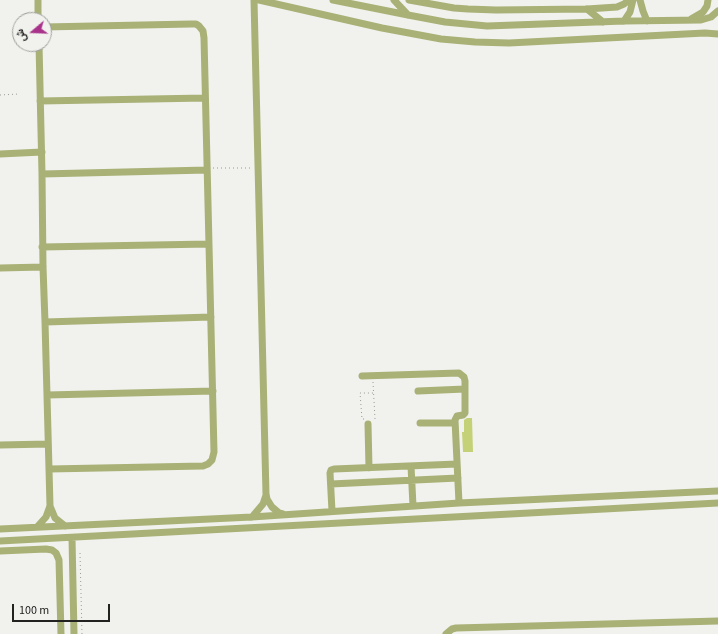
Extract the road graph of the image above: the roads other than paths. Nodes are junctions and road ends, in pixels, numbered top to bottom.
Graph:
1 (38, 0) edge
2 (254, 0) edge
3 (259, 0) edge
4 (333, 0) edge
5 (394, 0) edge
6 (408, 0) edge
7 (629, 0) edge
8 (633, 0) edge
9 (640, 0) edge
10 (708, 0) edge
11 (587, 9) junction
12 (718, 11) edge
13 (38, 12) edge
14 (408, 16) junction
15 (714, 17) edge
16 (624, 21) junction
17 (647, 21) junction
18 (687, 21) junction
19 (603, 22) junction
20 (52, 27) edge
21 (718, 34) edge
22 (39, 52) edge
23 (205, 98) junction
24 (40, 101) junction
25 (42, 152) junction
26 (0, 154) edge
27 (207, 169) junction
28 (42, 174) junction
29 (209, 244) junction
30 (42, 247) junction
31 (43, 267) junction
32 (0, 268) edge
33 (211, 318) junction
34 (46, 322) junction
35 (362, 376) dead end
36 (465, 389) junction
37 (212, 391) junction
38 (418, 391) dead end
39 (47, 395) junction
40 (420, 423) dead end
41 (455, 423) junction
42 (368, 424) dead end
43 (48, 444) junction
44 (0, 445) edge
45 (457, 464) junction
46 (411, 466) junction
47 (49, 468) junction
48 (368, 468) junction
49 (458, 478) junction
50 (412, 480) junction
51 (331, 484) junction
52 (718, 491) edge
53 (266, 494) junction
54 (459, 503) junction
55 (718, 503) edge
56 (50, 506) junction
57 (413, 506) junction
58 (332, 511) junction
59 (284, 514) junction
60 (252, 517) junction
61 (65, 526) junction
62 (37, 527) junction
63 (0, 529) edge
64 (72, 538) junction
65 (0, 541) edge
66 (0, 551) edge
67 (718, 621) edge
68 (61, 634) edge
69 (74, 634) edge
70 (446, 634) edge

1 - 13 street
2 - 53 street
3 - 21 street
4 - 14 street
5 - 14 street
6 - 11 street
7 - 11 street
8 - 16 street
9 - 17 street
10 - 18 street
11 - 19 street
12 - 15 street
14 - 19 street
15 - 18 street
16 - 17 street
16 - 19 street
17 - 18 street
20 - 23 street
22 - 24 street
23 - 24 street
23 - 27 street
24 - 25 street
25 - 26 street
25 - 28 street
27 - 28 street
27 - 29 street
28 - 30 street
29 - 30 street
29 - 33 street
30 - 31 street
31 - 32 street
31 - 34 street
33 - 34 street
33 - 37 street
34 - 39 street
35 - 36 street
36 - 38 street
36 - 41 street
37 - 39 street
37 - 47 street
39 - 43 street
40 - 41 street
41 - 45 street
42 - 48 street
43 - 44 street
43 - 47 street
45 - 46 street
45 - 49 street
46 - 48 street
46 - 50 street
47 - 56 street
48 - 51 street
49 - 50 street
49 - 54 street
50 - 51 street
50 - 57 street
51 - 58 street
52 - 54 street
53 - 59 street
53 - 60 street
54 - 57 street
55 - 64 street
56 - 61 street
56 - 62 street
57 - 58 street
58 - 59 street
59 - 60 street
60 - 61 street
61 - 62 street
62 - 63 street
64 - 65 street
64 - 69 street
66 - 68 street
67 - 70 street

